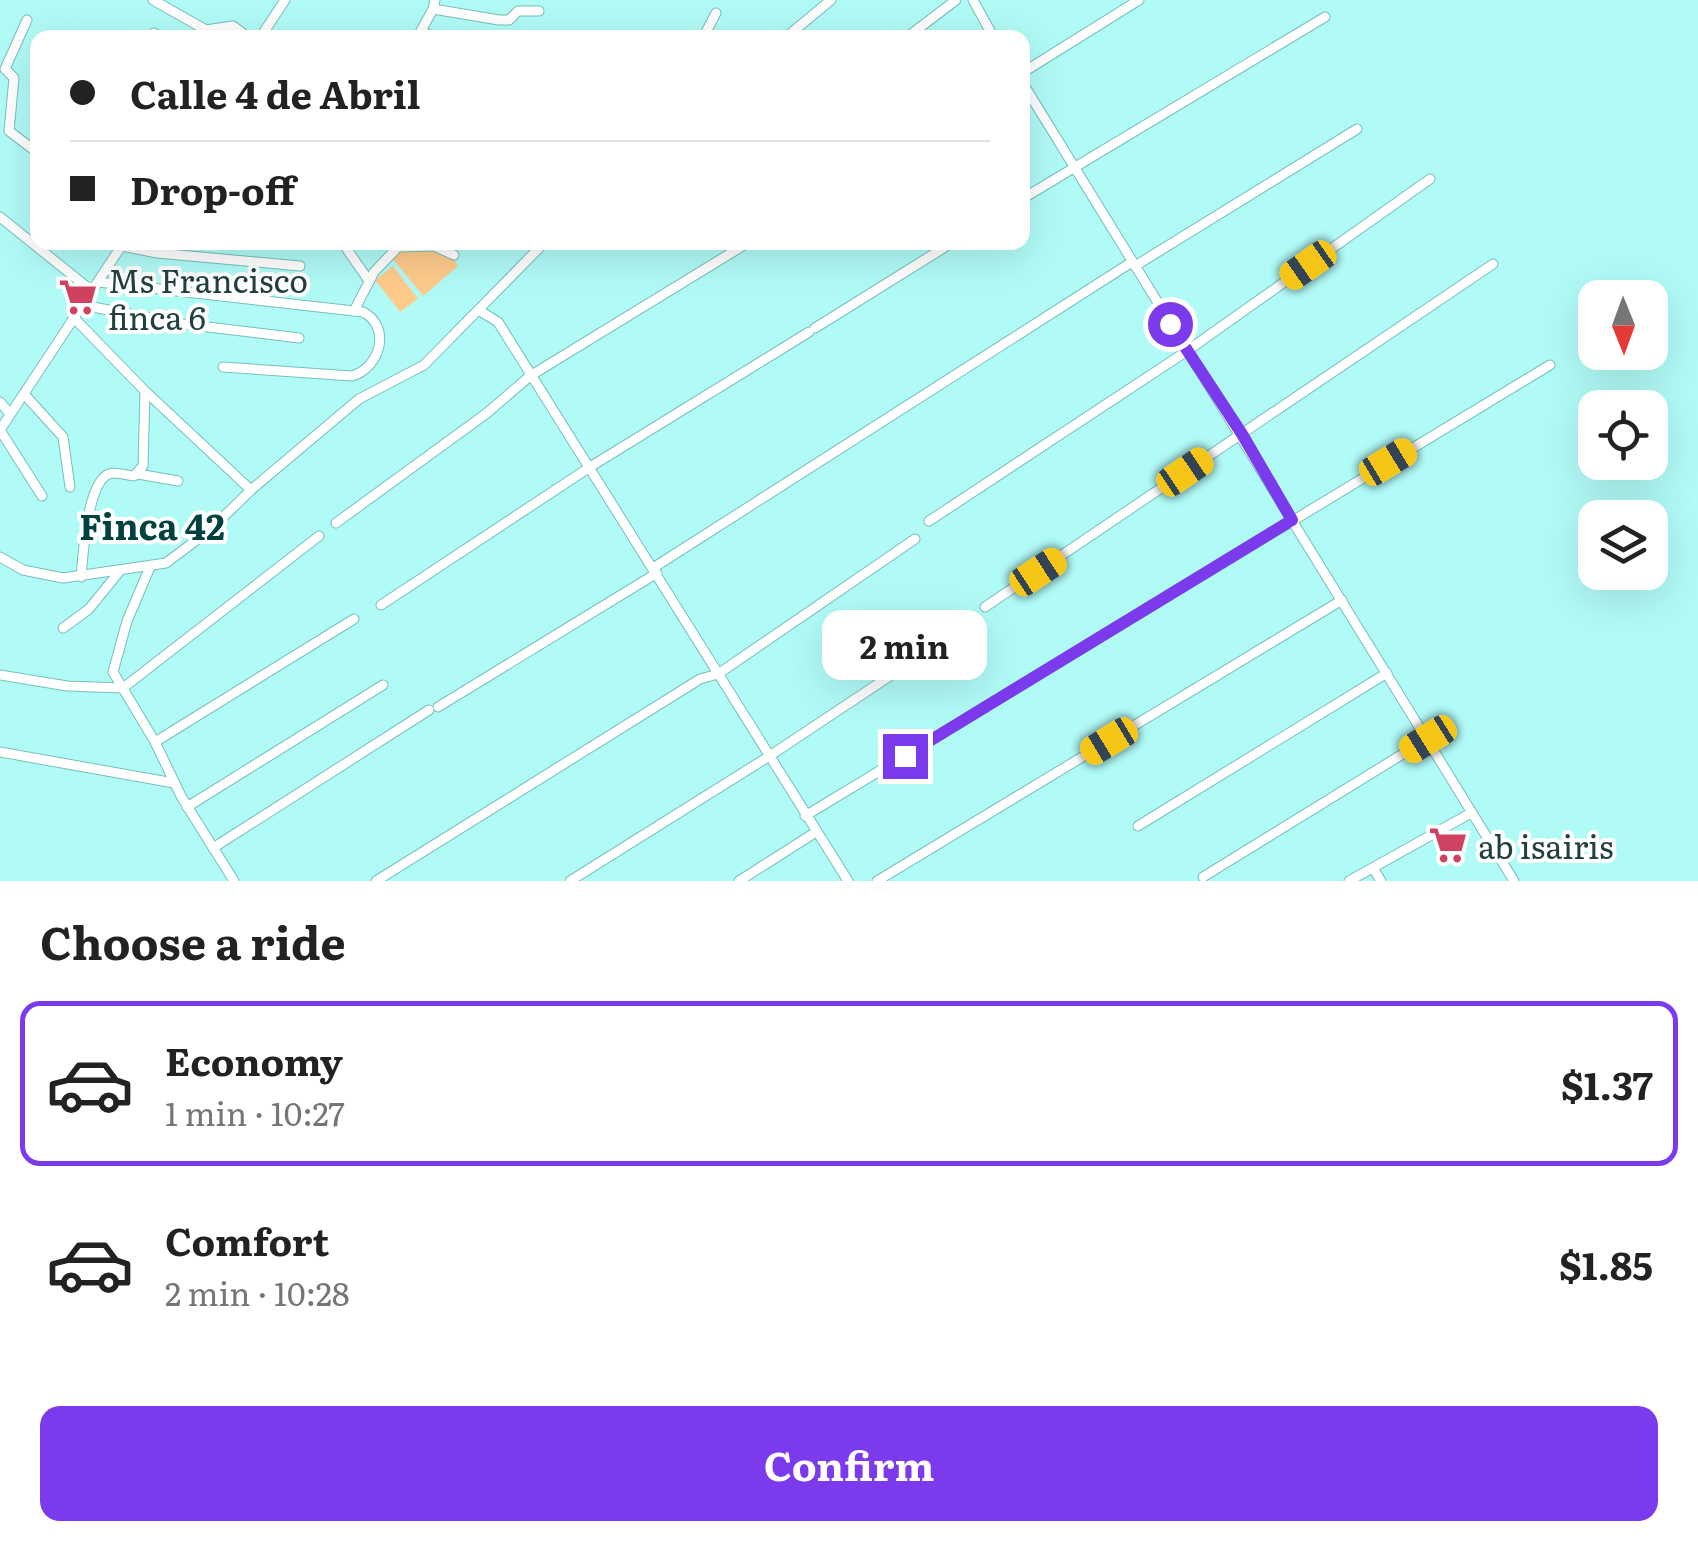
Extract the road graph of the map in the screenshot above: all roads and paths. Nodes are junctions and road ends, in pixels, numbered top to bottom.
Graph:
1 (153, 0) edge
2 (285, 0) edge
3 (809, 0) edge
4 (831, 0) edge
5 (956, 0) edge
6 (973, 0) edge
7 (1139, 0) edge
8 (434, 5) edge
9 (820, 9) junction
10 (538, 11) dead end
11 (716, 12) dead end
12 (1324, 17) dead end
13 (27, 20) dead end
14 (206, 30) edge
15 (206, 30) edge
16 (238, 30) edge
17 (267, 30) edge
18 (421, 30) edge
19 (707, 30) edge
20 (795, 30) edge
21 (917, 30) edge
22 (990, 30) edge
23 (2, 67) edge
24 (1030, 68) edge
25 (1030, 95) edge
26 (1357, 129) dead end
27 (5, 133) edge
28 (30, 148) edge
29 (1074, 166) junction
30 (1430, 179) dead end
31 (1030, 194) edge
32 (0, 217) edge
33 (30, 239) edge
34 (45, 250) edge
35 (119, 250) edge
36 (148, 250) edge
37 (348, 250) edge
38 (395, 250) edge
39 (443, 250) edge
40 (535, 250) edge
41 (737, 250) edge
42 (940, 250) edge
43 (454, 255) dead end
44 (1134, 264) junction
45 (1492, 264) dead end
46 (300, 266) dead end
47 (369, 281) junction
48 (95, 286) junction
49 (82, 306) junction
50 (354, 311) junction
51 (480, 311) junction
52 (74, 318) junction
53 (300, 338) dead end
54 (1186, 350) junction
55 (1550, 366) dead end
56 (368, 367) junction
57 (223, 368) dead end
58 (530, 376) junction
59 (379, 388) junction
60 (145, 391) junction
61 (24, 394) junction
62 (0, 402) edge
63 (10, 414) junction
64 (0, 430) edge
65 (1242, 434) junction
66 (590, 467) junction
67 (138, 474) junction
68 (178, 481) dead end
69 (70, 488) dead end
70 (250, 490) junction
71 (42, 496) dead end
72 (1292, 520) junction
73 (929, 521) dead end
74 (336, 523) dead end
75 (319, 536) dead end
76 (915, 538) dead end
77 (0, 556) edge
78 (150, 567) junction
79 (655, 570) junction
80 (119, 572) junction
81 (82, 577) junction
82 (1342, 600) junction
83 (381, 606) dead end
84 (985, 607) dead end
85 (354, 619) dead end
86 (968, 624) dead end
87 (63, 628) dead end
88 (1387, 673) junction
89 (718, 674) junction
90 (0, 675) edge
91 (383, 685) dead end
92 (123, 688) junction
93 (1428, 739) junction
94 (155, 742) junction
95 (0, 752) edge
96 (768, 757) junction
97 (174, 784) junction
98 (187, 807) junction
99 (1471, 814) junction
100 (805, 816) junction
101 (1138, 826) dead end
102 (816, 832) junction
103 (213, 848) junction
104 (1372, 868) junction
105 (1204, 878) dead end
106 (234, 881) edge
107 (376, 881) edge
108 (570, 881) edge
109 (739, 881) edge
110 (848, 881) edge
111 (877, 881) edge
112 (1349, 881) edge
113 (1380, 881) edge
114 (1514, 881) edge

1 - 15 street
2 - 17 street
3 - 9 street
4 - 9 street
5 - 21 street
6 - 22 street
7 - 24 street
8 - 10 street
8 - 18 street
9 - 20 street
11 - 19 street
12 - 29 street
13 - 23 street
14 - 16 street
23 - 27 street
25 - 29 street
26 - 44 street
27 - 28 street
29 - 31 street
29 - 44 street
30 - 54 street
32 - 33 street
34 - 48 street
35 - 48 street
36 - 46 street
37 - 47 street
38 - 47 street
39 - 43 street
40 - 51 street
41 - 58 street
42 - 66 street
44 - 54 street
44 - 79 street
45 - 65 street
47 - 50 street
48 - 49 street
48 - 50 street
49 - 52 street
49 - 53 street
50 - 56 street
51 - 58 street
51 - 59 street
52 - 60 street
52 - 61 street
54 - 65 street
54 - 73 street
55 - 72 street
56 - 57 street
56 - 59 street
58 - 66 street
58 - 74 street
59 - 70 street
60 - 67 street
60 - 70 street
61 - 63 street
61 - 69 street
62 - 63 street
63 - 64 street
64 - 71 street
65 - 72 street
65 - 84 street
66 - 79 street
66 - 83 street
67 - 68 street
67 - 81 street
70 - 78 street
72 - 82 street
72 - 100 street
75 - 92 street
76 - 89 street
77 - 81 street
78 - 80 street
78 - 92 street
79 - 89 street
79 - 103 street
80 - 81 street
80 - 87 street
82 - 88 street
82 - 111 street
85 - 94 street
86 - 96 street
88 - 93 street
88 - 101 street
89 - 96 street
89 - 107 street
90 - 92 street
91 - 98 street
92 - 94 street
93 - 99 street
93 - 105 street
94 - 97 street
95 - 97 street
96 - 100 street
96 - 108 street
97 - 98 street
98 - 103 street
99 - 104 street
99 - 114 street
100 - 102 street
102 - 109 street
102 - 110 street
103 - 106 street
104 - 112 street
104 - 113 street

